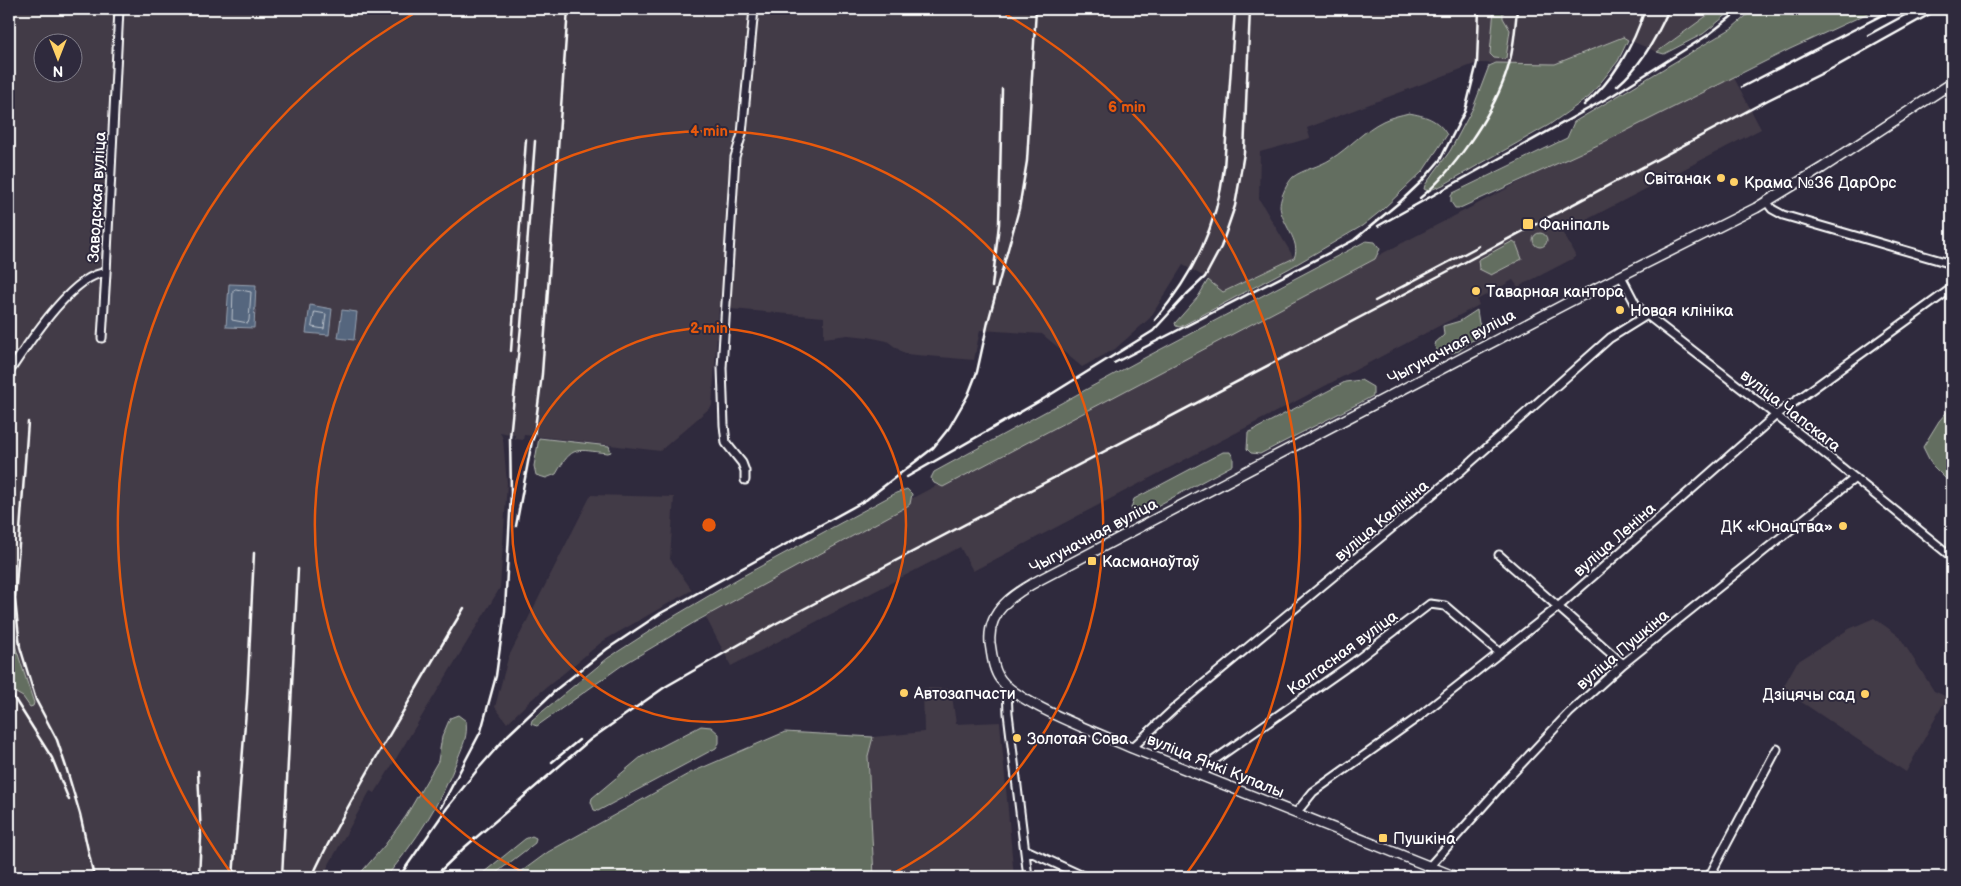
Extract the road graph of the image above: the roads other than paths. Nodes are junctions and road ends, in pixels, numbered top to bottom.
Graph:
1 (119, 9) edge
2 (754, 9) edge
3 (1952, 83) edge
4 (1766, 201) junction
5 (1952, 264) edge
6 (106, 273) junction
7 (1622, 276) junction
8 (1952, 288) edge
9 (1647, 315) junction
10 (102, 338) dead end
11 (9, 372) edge
12 (1775, 416) junction
13 (1855, 478) junction
14 (745, 480) dead end
15 (1499, 555) dead end
16 (1952, 557) edge
17 (1558, 607) junction
18 (1500, 653) junction
19 (1623, 664) junction
20 (1007, 688) junction
21 (1132, 748) junction
22 (1777, 749) dead end
23 (1202, 776) junction
24 (1296, 813) junction
25 (1026, 850) junction
26 (1430, 866) junction
27 (1028, 877) edge
28 (1085, 877) edge
29 (1456, 877) edge
30 (1709, 877) edge

1 - 6 street, Заводская вуліца
2 - 14 street
3 - 4 street, Чыгуначная вуліца
4 - 5 street
4 - 7 street, Чыгуначная вуліца
6 - 10 street
6 - 11 street, Заводская вуліца
7 - 9 street, вуліца Чапскага
7 - 20 street, Чыгуначная вуліца
8 - 12 street, вуліца Леніна
9 - 12 street, вуліца Чапскага
9 - 21 street, вуліца Калініна
12 - 13 street, вуліца Чапскага
12 - 17 street, вуліца Леніна
13 - 16 street, вуліца Чапскага
13 - 19 street, вуліца Пушкіна
15 - 17 street
17 - 18 street, вуліца Леніна
17 - 19 street
18 - 23 street, Калгасная вуліца
18 - 24 street, вуліца Леніна
19 - 26 street, вуліца Пушкіна
20 - 21 street, вуліца Янкі Купалы
20 - 25 street
21 - 23 street, вуліца Янкі Купалы
22 - 30 street
23 - 24 street, вуліца Янкі Купалы
24 - 26 street, вуліца Янкі Купалы
25 - 27 street
25 - 28 street
26 - 29 street, вуліца Янкі Купалы

